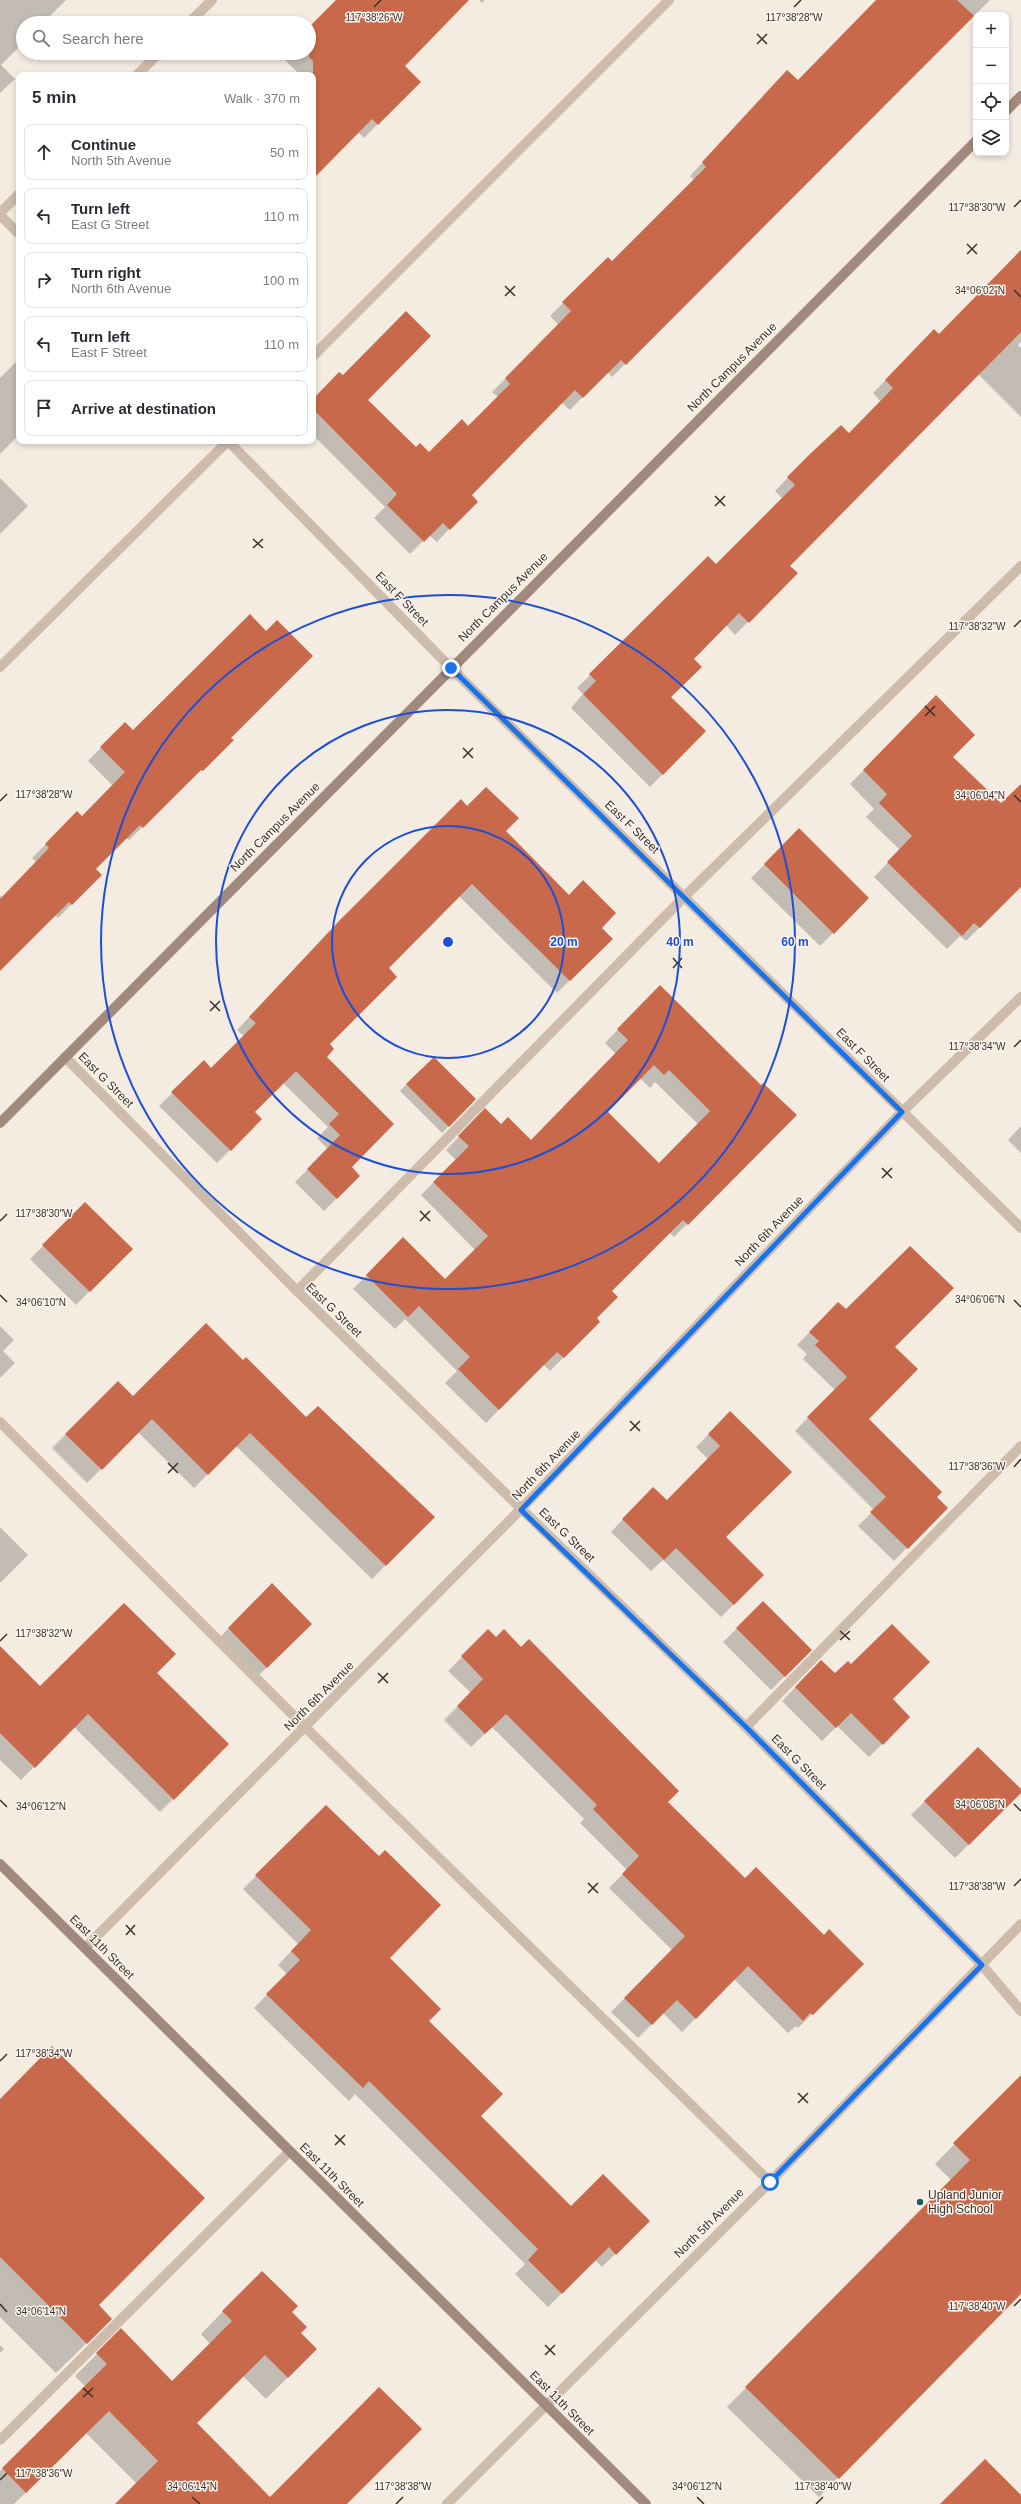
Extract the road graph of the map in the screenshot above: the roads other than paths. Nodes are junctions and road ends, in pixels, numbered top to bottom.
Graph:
1 (212, 0) edge
2 (669, 0) edge
3 (196, 16) edge
4 (152, 60) edge
5 (141, 72) edge
6 (1021, 96) edge
7 (1009, 108) edge
8 (973, 144) edge
9 (16, 197) edge
10 (0, 214) edge
11 (16, 231) edge
12 (316, 353) edge
13 (225, 444) edge
14 (231, 444) edge
15 (1021, 566) edge
16 (0, 667) edge
17 (451, 668) junction
18 (684, 897) junction
19 (1021, 996) edge
20 (65, 1057) junction
21 (902, 1112) junction
22 (0, 1123) edge
23 (1021, 1228) edge
24 (297, 1291) junction
25 (0, 1422) edge
26 (1021, 1446) edge
27 (521, 1510) junction
28 (746, 1727) junction
29 (306, 1728) junction
30 (0, 1864) edge
31 (1021, 1924) edge
32 (85, 1948) junction
33 (982, 1965) junction
34 (1021, 2011) edge
35 (290, 2152) junction
36 (770, 2182) junction
37 (545, 2405) junction
38 (0, 2440) edge
39 (447, 2504) edge
40 (646, 2504) edge

1 - 3 street
2 - 12 street
4 - 5 street
6 - 7 street
8 - 17 street, North Campus Avenue
9 - 10 street
10 - 11 street
13 - 16 street
14 - 17 street, East F Street
15 - 18 street
17 - 18 street, East F Street
17 - 20 street, North Campus Avenue
18 - 21 street, East F Street
18 - 24 street
19 - 21 street, North 6th Avenue
20 - 22 street, North Campus Avenue
20 - 24 street, East G Street
21 - 23 street, East F Street
21 - 27 street, North 6th Avenue
24 - 27 street, East G Street
25 - 29 street
26 - 28 street
27 - 28 street, East G Street
27 - 29 street, North 6th Avenue
28 - 33 street, East G Street
29 - 32 street, North 6th Avenue
29 - 36 street
30 - 32 street, East 11th Street
31 - 33 street, North 5th Avenue
32 - 35 street, East 11th Street
33 - 34 street, East G Street
33 - 36 street, North 5th Avenue
35 - 37 street, East 11th Street
35 - 38 street
36 - 37 street, North 5th Avenue
37 - 39 street, North 5th Avenue
37 - 40 street, East 11th Street

